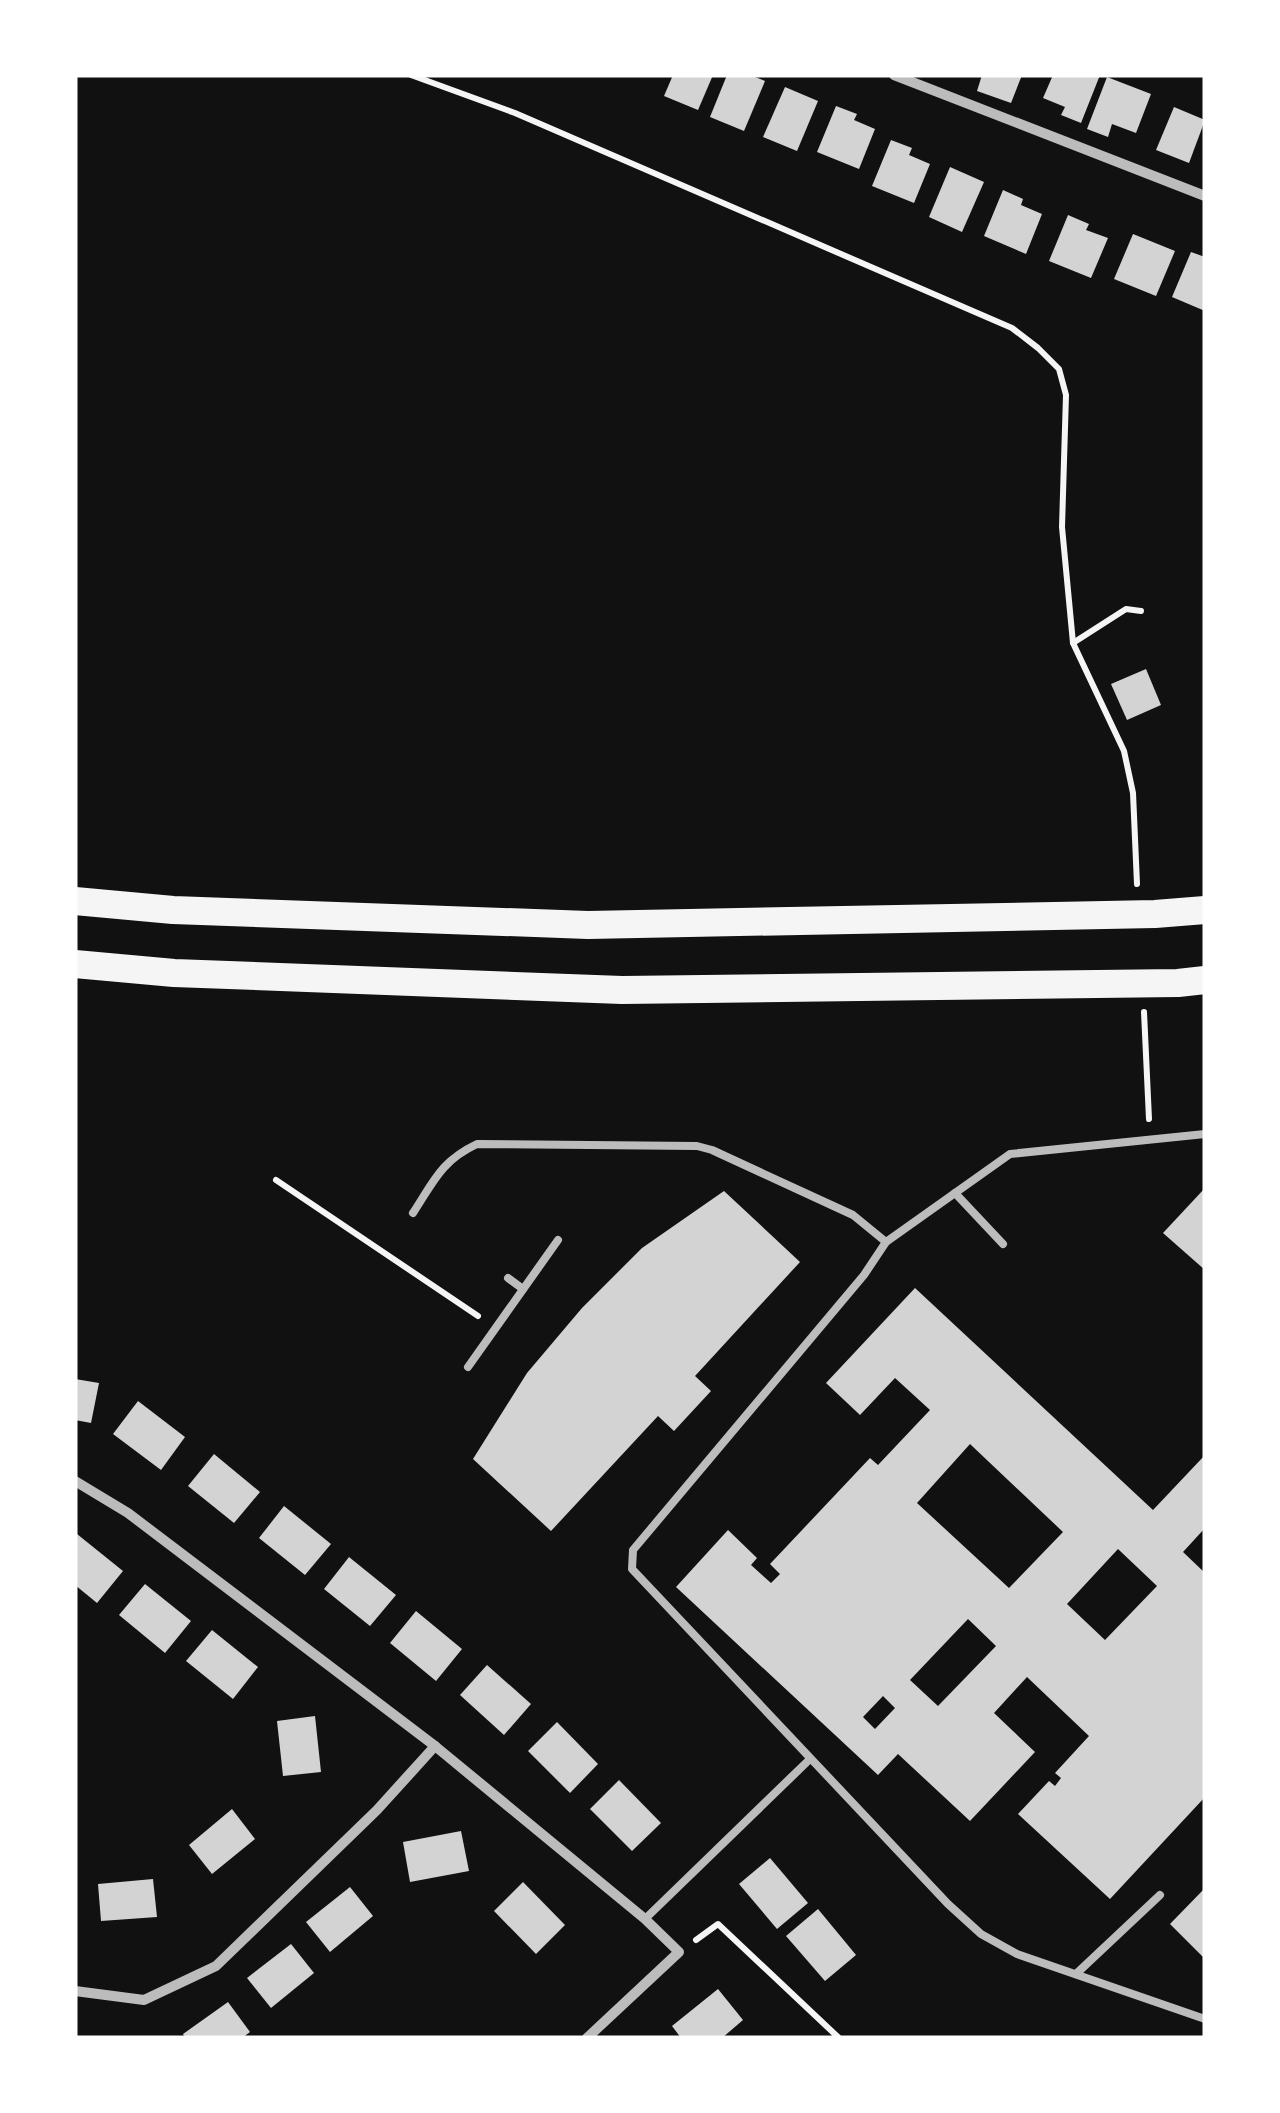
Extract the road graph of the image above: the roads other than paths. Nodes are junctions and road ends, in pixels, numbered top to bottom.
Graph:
1 (894, 75) edge
2 (1205, 196) edge
3 (75, 901) edge
4 (1205, 910) edge
5 (75, 964) edge
6 (1205, 980) edge
7 (1205, 1134) edge
8 (955, 1193) junction
9 (413, 1212) dead end
10 (558, 1240) dead end
11 (886, 1242) junction
12 (1004, 1244) dead end
13 (508, 1278) road end
14 (523, 1289) junction
15 (468, 1367) dead end
16 (75, 1481) edge
17 (435, 1746) junction
18 (810, 1759) junction
19 (1160, 1895) dead end
20 (646, 1919) junction
21 (1076, 1974) junction
22 (75, 1991) edge
23 (1204, 2018) edge
24 (588, 2038) edge

1 - 2 street
3 - 4 highway
5 - 6 highway
7 - 8 lane
8 - 11 lane
8 - 12 lane
9 - 11 lane
10 - 14 lane
11 - 18 lane
13 - 14 lane
14 - 15 lane
16 - 17 street
17 - 20 street
17 - 22 street
18 - 20 lane
18 - 21 lane
19 - 21 lane
20 - 24 street
21 - 23 lane

